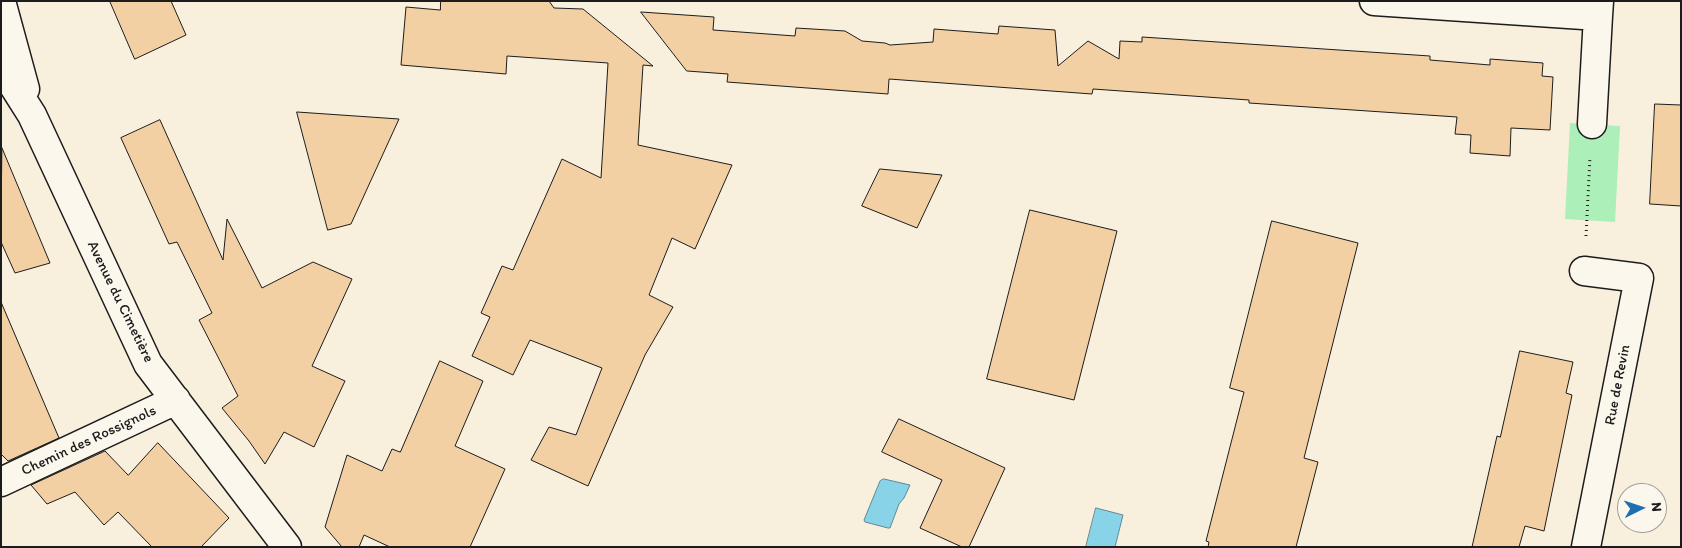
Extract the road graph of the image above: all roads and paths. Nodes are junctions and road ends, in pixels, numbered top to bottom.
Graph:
1 (1, 1) edge
2 (1374, 1) edge
3 (1599, 8) edge
4 (1, 66) edge
5 (32, 115) junction
6 (1592, 124) joint
7 (1584, 271) joint
8 (176, 400) junction
9 (1, 482) edge
10 (287, 547) edge
11 (1586, 547) edge

1 - 5 street, Avenue du Cimetière
2 - 3 street
3 - 6 street
4 - 5 street, Avenue du Cimetière
5 - 8 street, Avenue du Cimetière
6 - 7 path
7 - 11 street, Rue de Revin
8 - 9 street, Chemin des Rossignols
8 - 10 street, Avenue du Cimetière

